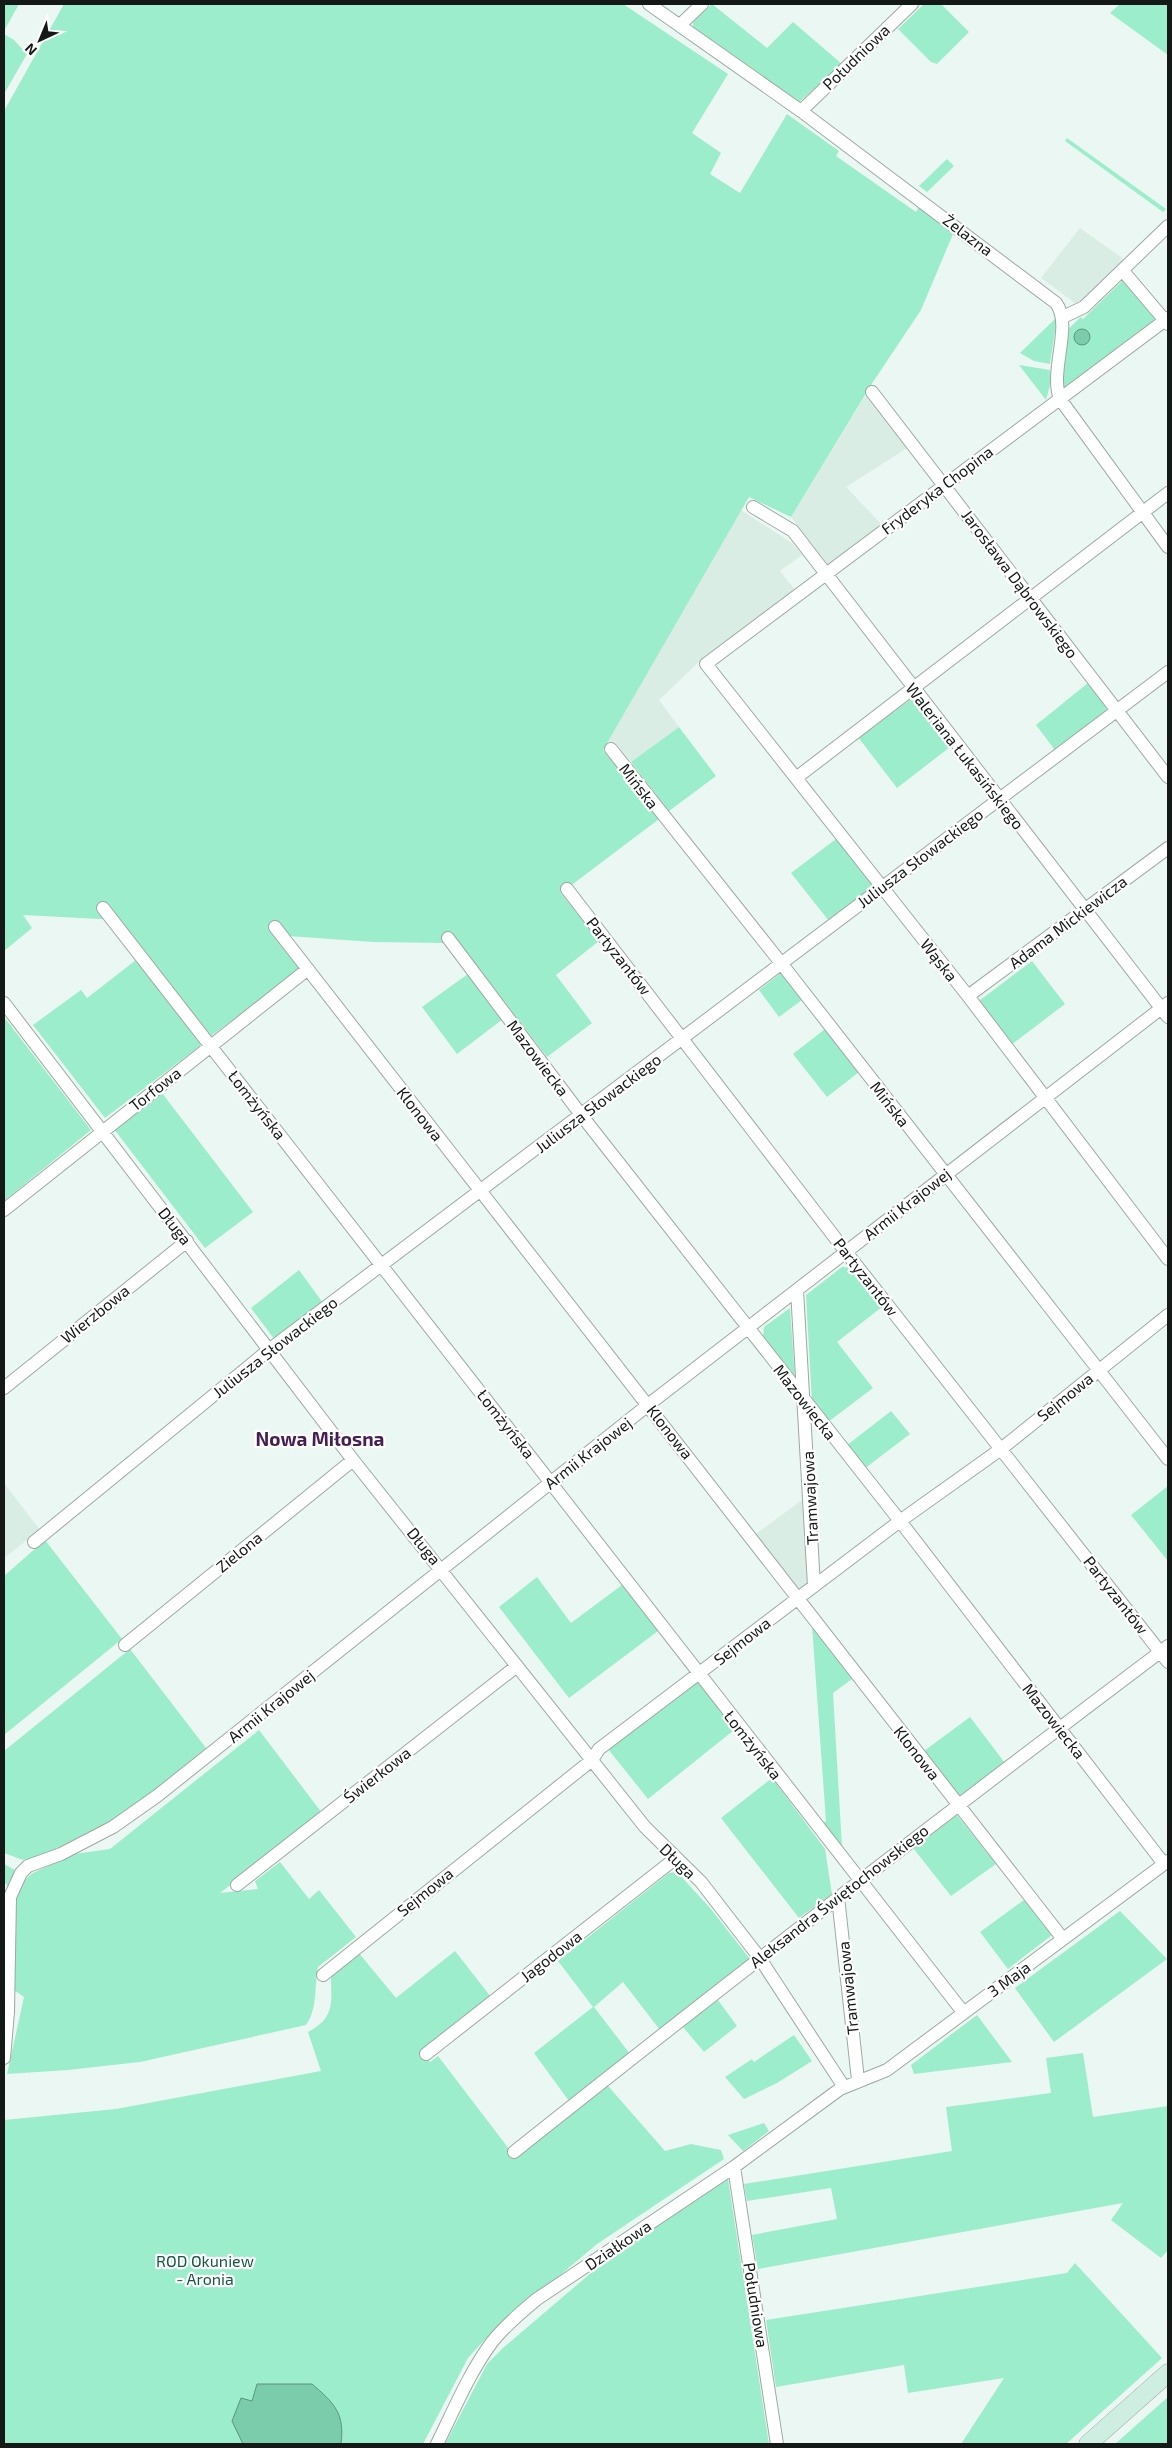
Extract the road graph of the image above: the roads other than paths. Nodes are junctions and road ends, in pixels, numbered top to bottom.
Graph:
1 (649, 4) edge
2 (702, 4) edge
3 (912, 4) edge
4 (680, 25) junction
5 (801, 111) junction
6 (1168, 226) edge
7 (1123, 271) junction
8 (1063, 316) junction
9 (1167, 321) edge
10 (872, 392) dead end
11 (1060, 399) junction
12 (944, 484) junction
13 (1168, 493) edge
14 (753, 507) dead end
15 (1142, 513) junction
16 (1168, 547) edge
17 (826, 575) junction
18 (1030, 598) junction
19 (706, 664) joint
20 (1168, 672) edge
21 (913, 688) junction
22 (1118, 710) junction
23 (611, 750) dead end
24 (1168, 777) edge
25 (796, 778) junction
26 (998, 799) junction
27 (1168, 848) edge
28 (882, 886) junction
29 (567, 889) dead end
30 (103, 908) dead end
31 (1085, 911) junction
32 (274, 927) dead end
33 (448, 938) dead end
34 (781, 963) junction
35 (308, 969) junction
36 (968, 996) junction
37 (4, 1003) edge
38 (1166, 1009) edge
39 (683, 1039) junction
40 (210, 1045) junction
41 (1045, 1098) junction
42 (582, 1116) junction
43 (101, 1131) junction
44 (945, 1174) junction
45 (480, 1192) junction
46 (4, 1210) edge
47 (187, 1241) junction
48 (846, 1252) junction
49 (1168, 1259) edge
50 (381, 1266) junction
51 (797, 1290) junction
52 (1168, 1315) edge
53 (747, 1328) junction
54 (270, 1349) junction
55 (1100, 1368) junction
56 (4, 1388) edge
57 (805, 1401) junction
58 (648, 1405) junction
59 (1001, 1449) junction
60 (1168, 1459) edge
61 (353, 1460) junction
62 (551, 1483) junction
63 (900, 1521) junction
64 (34, 1542) dead end
65 (442, 1568) junction
66 (814, 1586) junction
67 (799, 1598) junction
68 (125, 1645) dead end
69 (1166, 1653) edge
70 (517, 1666) junction
71 (698, 1675) junction
72 (1058, 1727) junction
73 (592, 1760) junction
74 (957, 1806) junction
75 (676, 1858) junction
76 (1166, 1862) edge
77 (859, 1880) junction
78 (237, 1885) dead end
79 (838, 1896) junction
80 (1063, 1939) junction
81 (760, 1957) junction
82 (323, 1975) dead end
83 (963, 2012) junction
84 (426, 2054) dead end
85 (4, 2058) edge
86 (858, 2080) junction
87 (844, 2087) junction
88 (514, 2152) dead end
89 (734, 2167) junction
90 (1168, 2373) edge
91 (437, 2444) edge
92 (777, 2444) edge
93 (1088, 2444) edge

1 - 4 street, Żelazna
2 - 4 street
3 - 5 street, Południowa
4 - 5 street, Żelazna
5 - 8 street, Żelazna
6 - 7 street
7 - 8 street
7 - 9 street
8 - 11 street
9 - 11 street, Fryderyka Chopina
10 - 12 street, Jarosława Dąbrowskiego
11 - 12 street, Fryderyka Chopina
11 - 15 street
12 - 17 street, Fryderyka Chopina
12 - 18 street, Jarosława Dąbrowskiego
13 - 15 street
14 - 17 street, Waleriana Łukasińskiego
15 - 16 street
15 - 18 street
17 - 19 street, Fryderyka Chopina
17 - 21 street, Waleriana Łukasińskiego
18 - 21 street
18 - 22 street, Jarosława Dąbrowskiego
19 - 25 street, Wąska
20 - 22 street, Juliusza Słowackiego
21 - 25 street
21 - 26 street, Waleriana Łukasińskiego
22 - 24 street, Jarosława Dąbrowskiego
22 - 26 street, Juliusza Słowackiego
23 - 34 street, Mińska
25 - 28 street, Wąska
26 - 28 street, Juliusza Słowackiego
26 - 31 street, Waleriana Łukasińskiego
27 - 31 street, Adama Mickiewicza
28 - 34 street, Juliusza Słowackiego
28 - 36 street, Wąska
29 - 39 street, Partyzantów
30 - 40 street, Łomżyńska
31 - 36 street, Adama Mickiewicza
31 - 38 street, Waleriana Łukasińskiego
32 - 35 street, Klonowa
33 - 42 street, Mazowiecka
34 - 39 street, Juliusza Słowackiego
34 - 44 street, Mińska
35 - 40 street, Torfowa
35 - 45 street, Klonowa
36 - 41 street, Wąska
37 - 43 street, Długa
38 - 41 street, Armii Krajowej
39 - 42 street, Juliusza Słowackiego
39 - 48 street, Partyzantów
40 - 43 street, Torfowa
40 - 50 street, Łomżyńska
41 - 44 street, Armii Krajowej
41 - 49 street, Wąska
42 - 45 street, Juliusza Słowackiego
42 - 53 street, Mazowiecka
43 - 46 street, Torfowa
43 - 47 street, Długa
44 - 48 street, Armii Krajowej
44 - 55 street, Mińska
45 - 50 street, Juliusza Słowackiego
45 - 58 street, Klonowa
47 - 54 street, Długa
47 - 56 street, Wierzbowa
48 - 51 street, Armii Krajowej
48 - 59 street, Partyzantów
50 - 54 street, Juliusza Słowackiego
50 - 62 street, Łomżyńska
51 - 53 street, Armii Krajowej
51 - 57 street, Tramwajowa
52 - 55 street, Sejmowa
53 - 57 street, Mazowiecka
53 - 58 street, Armii Krajowej
54 - 61 street, Długa
54 - 64 street, Juliusza Słowackiego
55 - 59 street, Sejmowa
55 - 60 street, Mińska
57 - 63 street, Mazowiecka
57 - 66 street, Tramwajowa
58 - 62 street, Armii Krajowej
58 - 67 street, Klonowa
59 - 63 street, Sejmowa
59 - 69 street, Partyzantów
61 - 65 street, Długa
61 - 68 street, Zielona
62 - 65 street, Armii Krajowej
62 - 71 street, Łomżyńska
63 - 66 street, Sejmowa
63 - 72 street, Mazowiecka
65 - 70 street, Długa
65 - 85 street, Armii Krajowej
66 - 67 street, Sejmowa
67 - 71 street, Sejmowa
67 - 74 street, Klonowa
69 - 72 street, Aleksandra Świętochowskiego
70 - 73 street, Długa
70 - 78 street, Świerkowa
71 - 73 street, Sejmowa
71 - 77 street, Łomżyńska
72 - 74 street, Aleksandra Świętochowskiego
72 - 76 street, Mazowiecka
73 - 75 street, Długa
73 - 82 street, Sejmowa
74 - 77 street, Aleksandra Świętochowskiego
74 - 80 street, Klonowa
75 - 81 street, Długa
75 - 84 street, Jagodowa
76 - 80 street, 3 Maja
77 - 79 street, Aleksandra Świętochowskiego
77 - 83 street, Łomżyńska
79 - 81 street, Aleksandra Świętochowskiego
79 - 86 street, Tramwajowa
80 - 83 street, 3 Maja
81 - 87 street, Długa
81 - 88 street, Aleksandra Świętochowskiego
83 - 86 street, 3 Maja
86 - 87 street, 3 Maja
87 - 89 street, Działkowa
89 - 91 street, Działkowa
89 - 92 street, Południowa
90 - 93 main road

